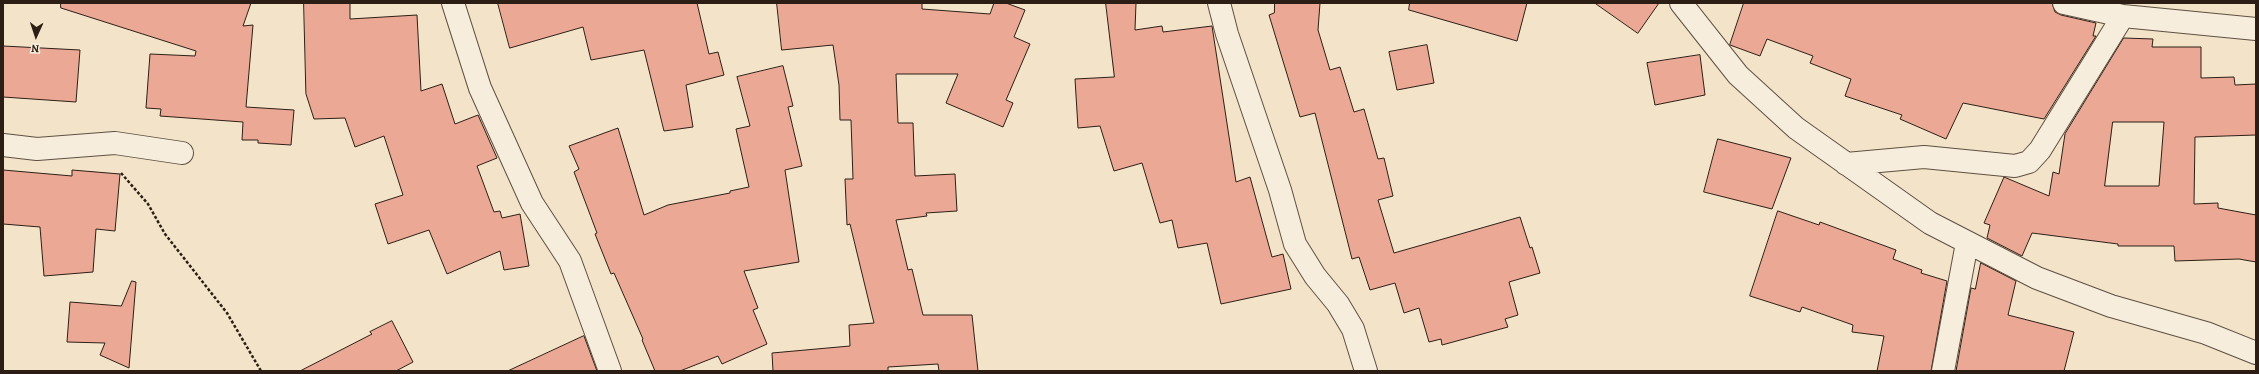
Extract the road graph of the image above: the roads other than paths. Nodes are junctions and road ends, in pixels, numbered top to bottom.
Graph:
1 (453, 3) edge
2 (1219, 3) edge
3 (1681, 3) edge
4 (2064, 3) edge
5 (2123, 16) junction
6 (2256, 29) edge
7 (3, 145) edge
8 (182, 153) dead end
9 (1846, 164) junction
10 (1967, 243) junction
11 (2256, 353) edge
12 (610, 371) edge
13 (1366, 371) edge
14 (1942, 371) edge

1 - 12 street
2 - 13 street
3 - 9 street
4 - 5 street
5 - 6 street
5 - 9 street
7 - 8 street
9 - 10 street
10 - 11 street
10 - 14 street

